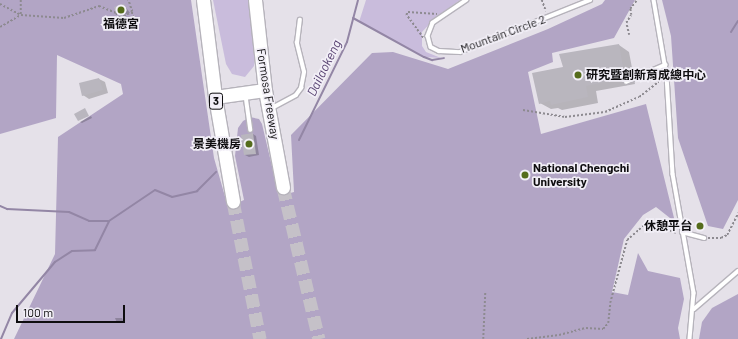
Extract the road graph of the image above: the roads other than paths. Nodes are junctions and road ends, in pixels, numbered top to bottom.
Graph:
1 (203, 0) edge
2 (255, 0) edge
3 (467, 0) edge
4 (590, 0) edge
5 (654, 0) edge
6 (300, 20) dead end
7 (665, 65) junction
8 (626, 82) dead end
9 (265, 90) junction
10 (245, 93) junction
11 (215, 97) junction
12 (269, 110) junction
13 (251, 130) dead end
14 (283, 187) tunnel mouth
15 (233, 201) tunnel mouth
16 (682, 232) junction
17 (704, 238) road end
18 (738, 271) edge
19 (694, 309) junction
20 (690, 339) edge

1 - 11 highway, 3
2 - 9 highway, Formosa Freeway
3 - 4 lane, Mountain Circle 2
5 - 7 lane
6 - 12 lane
7 - 8 lane
7 - 16 lane
9 - 10 highway
9 - 12 highway, Formosa Freeway
10 - 11 highway
10 - 13 lane
11 - 15 highway, 3
12 - 14 highway, Formosa Freeway
16 - 17 lane
16 - 19 lane
18 - 19 lane
19 - 20 lane

